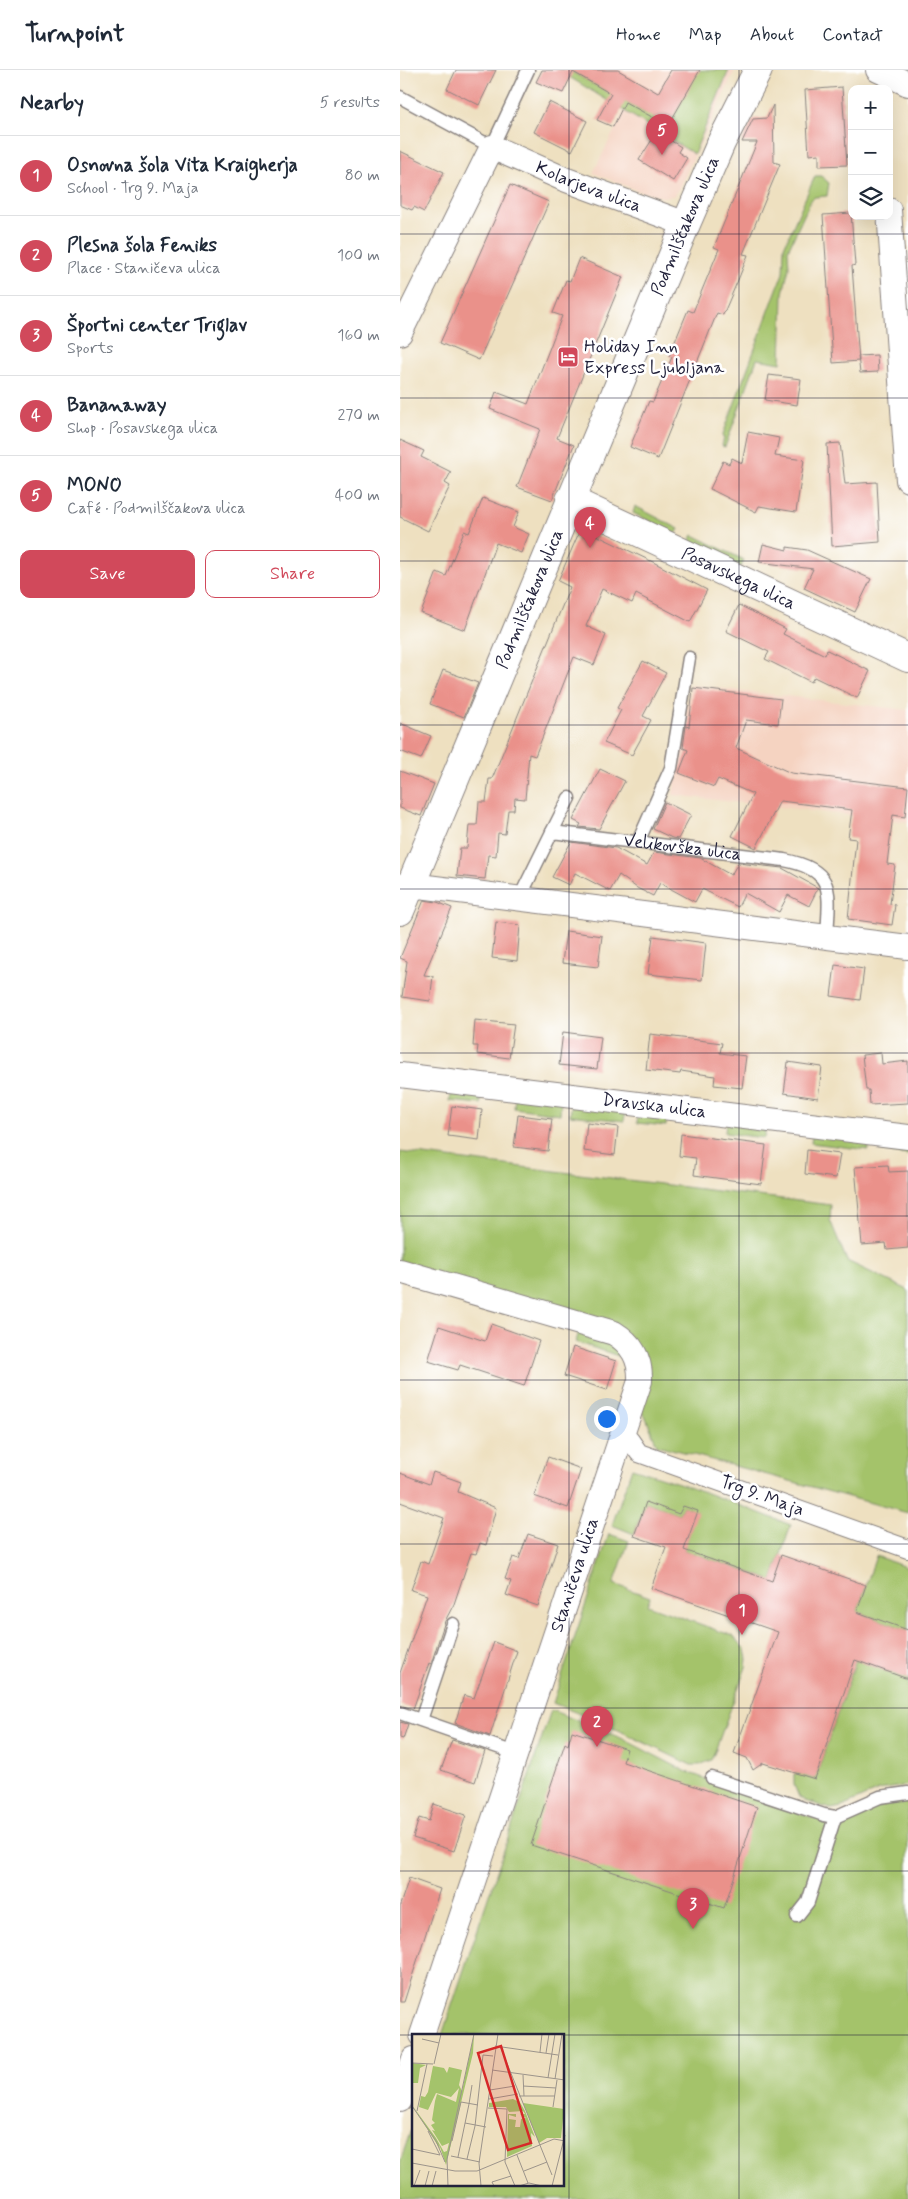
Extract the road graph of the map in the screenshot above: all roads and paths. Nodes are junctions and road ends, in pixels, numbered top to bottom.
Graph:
1 (528, 70) edge
2 (758, 70) edge
3 (883, 78) edge
4 (908, 84) edge
5 (400, 97) edge
6 (492, 147) junction
7 (890, 220) edge
8 (686, 224) junction
9 (400, 333) edge
10 (907, 455) edge
11 (908, 480) edge
12 (570, 500) junction
13 (689, 658) dead end
14 (908, 658) edge
15 (569, 798) dead end
16 (552, 832) junction
17 (638, 842) junction
18 (411, 885) junction
19 (519, 899) junction
20 (400, 911) edge
21 (827, 937) junction
22 (908, 947) edge
23 (400, 1075) edge
24 (908, 1137) edge
25 (400, 1271) edge
26 (621, 1436) junction
27 (908, 1549) edge
28 (453, 1624) dead end
29 (400, 1713) edge
30 (421, 1720) junction
31 (515, 1752) junction
32 (712, 1778) dead end
33 (908, 1793) edge
34 (835, 1817) junction
35 (797, 1916) dead end
36 (422, 2034) edge
37 (412, 2065) edge
38 (400, 2100) edge

1 - 6 lane
2 - 8 street, Podmilščakova ulica
3 - 4 street
5 - 6 lane, Kolarjeva ulica
6 - 8 street, Kolarjeva ulica
6 - 9 street
7 - 10 street
8 - 12 street, Podmilščakova ulica
10 - 11 street
12 - 14 street, Posavskega ulica
12 - 18 street, Podmilščakova ulica
13 - 17 lane
15 - 16 lane
16 - 17 lane, Velikovška ulica
16 - 19 lane
17 - 21 lane, Velikovška ulica
18 - 19 street
18 - 20 street, Podmilščakova ulica
19 - 21 street
21 - 22 street
23 - 24 street, Dravska ulica
25 - 26 street, Staničeva ulica
26 - 27 street, Trg 9. Maja
26 - 31 street, Staničeva ulica
28 - 30 lane
29 - 30 lane
30 - 31 lane
31 - 36 street, Staničeva ulica
32 - 34 lane
33 - 34 lane
34 - 35 lane
37 - 38 street

